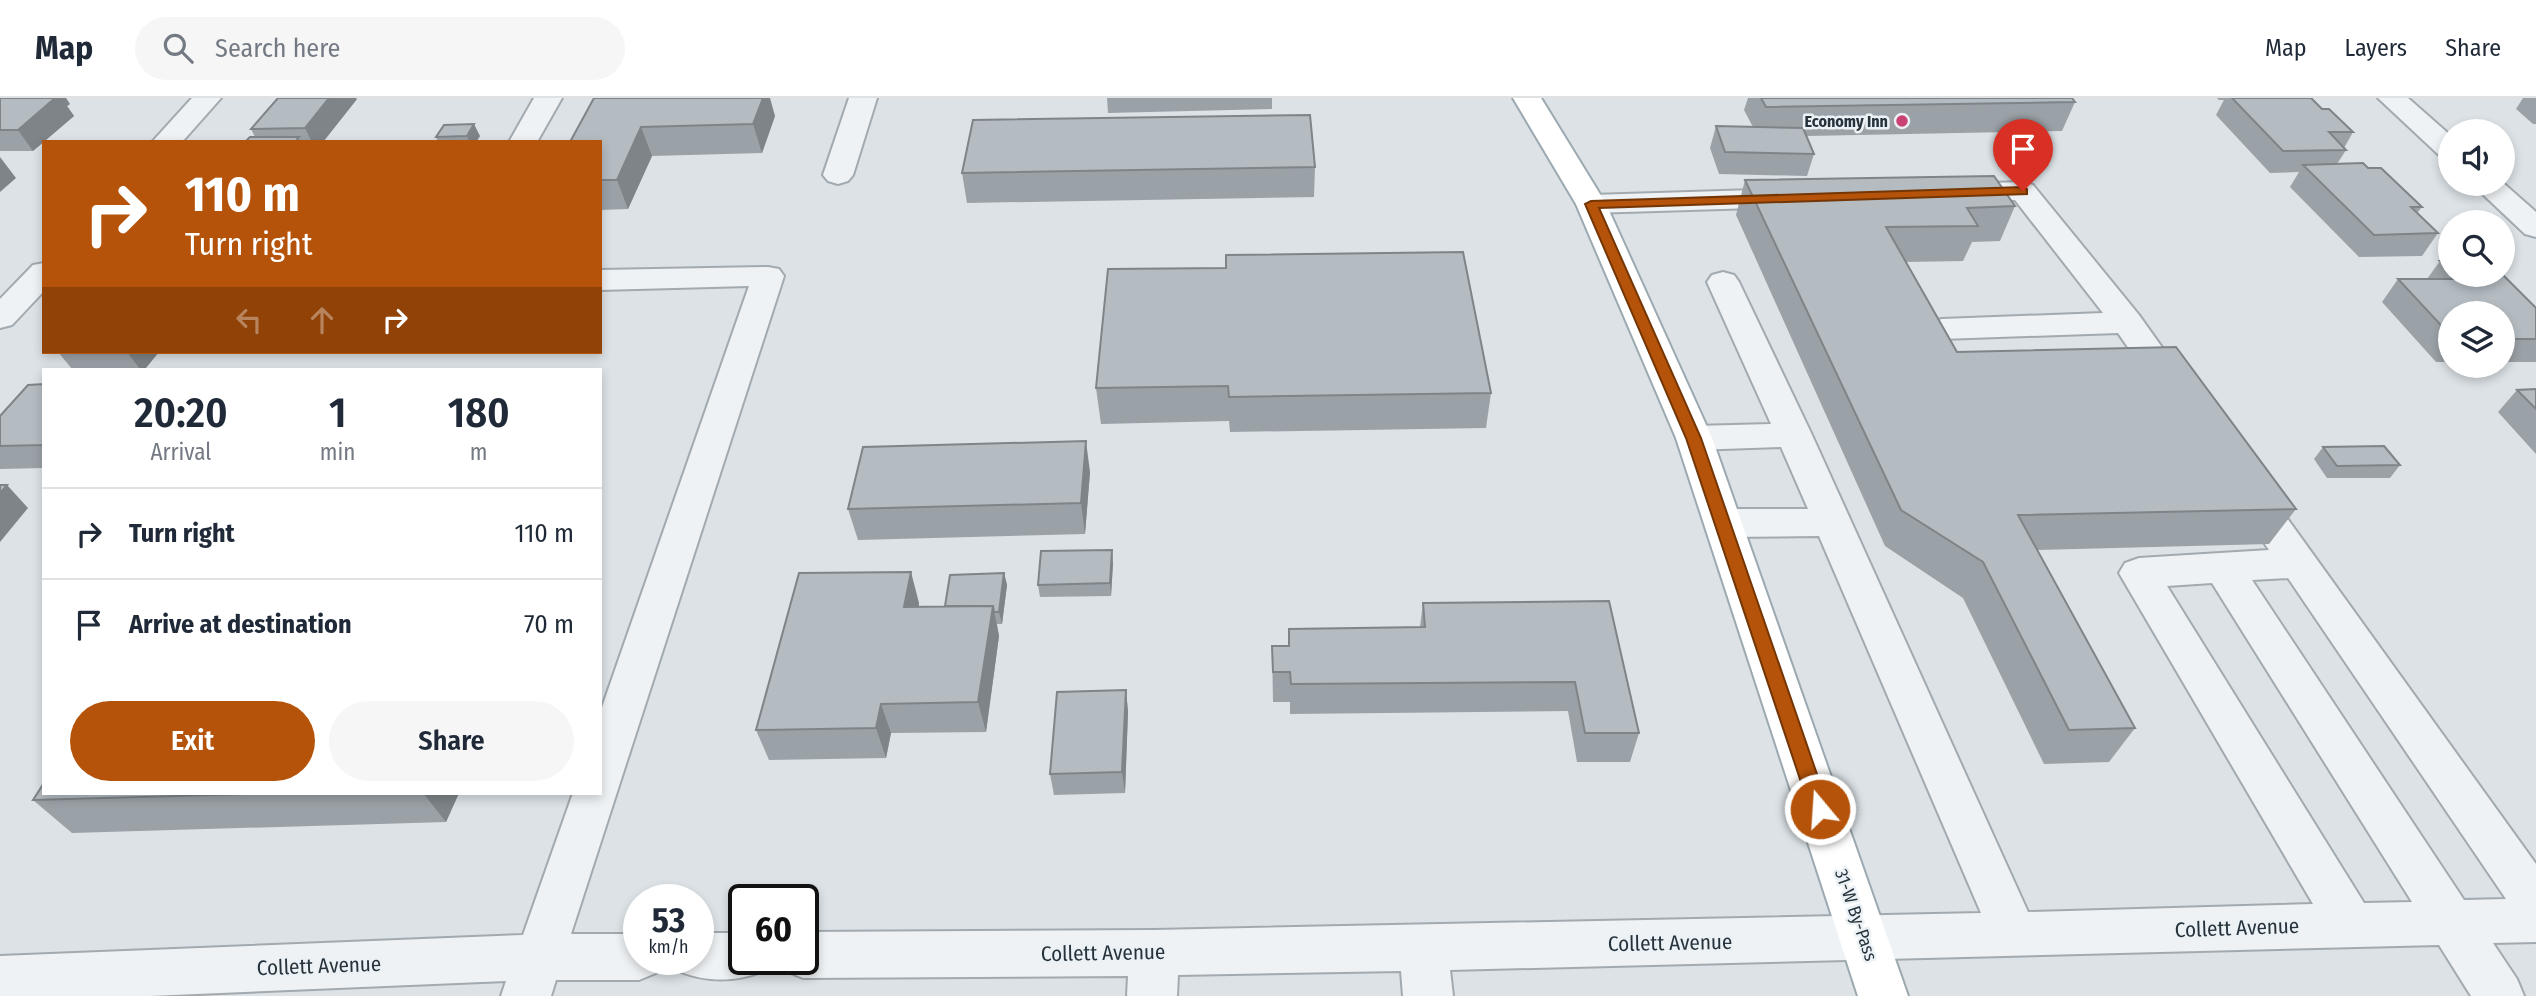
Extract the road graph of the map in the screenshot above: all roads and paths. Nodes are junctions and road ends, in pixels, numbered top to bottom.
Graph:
1 (207, 98) edge
2 (548, 98) edge
3 (863, 98) edge
4 (1527, 98) edge
5 (2392, 98) edge
6 (2438, 139) edge
7 (168, 140) edge
8 (524, 140) edge
9 (838, 175) dead end
10 (1925, 194) edge
11 (2500, 196) edge
12 (1828, 197) edge
13 (1591, 204) junction
14 (2536, 228) edge
15 (42, 274) edge
16 (602, 280) edge
17 (1723, 282) dead end
18 (0, 318) edge
19 (2127, 322) junction
20 (1942, 329) edge
21 (2197, 421) edge
22 (1794, 435) junction
23 (1694, 438) junction
24 (2229, 465) edge
25 (1832, 522) junction
26 (1724, 523) junction
27 (2299, 564) junction
28 (2223, 568) junction
29 (602, 771) edge
30 (594, 795) edge
31 (2536, 903) edge
32 (2536, 920) edge
33 (2453, 922) junction
34 (2351, 925) junction
35 (2014, 935) junction
36 (1863, 939) junction
37 (1423, 947) junction
38 (819, 956) edge
39 (623, 960) edge
40 (1153, 974) edge
41 (533, 977) edge
42 (0, 979) edge
43 (1428, 996) edge
44 (1883, 996) edge
45 (2499, 996) edge

1 - 7 street
2 - 8 street
3 - 9 street
4 - 13 main road, 31-W By-Pass
5 - 6 street
10 - 19 street
11 - 14 street
12 - 13 street
13 - 23 main road, 31-W By-Pass
15 - 18 street
16 - 29 street
17 - 22 street
19 - 20 street
19 - 21 street
22 - 23 street
22 - 25 street
23 - 26 main road, 31-W By-Pass
24 - 27 street
25 - 26 street
25 - 35 street
26 - 36 main road, 31-W By-Pass
27 - 28 street
27 - 31 street
28 - 33 street
28 - 34 street
30 - 41 street
32 - 33 street, Collett Avenue
33 - 34 street, Collett Avenue
33 - 45 street
34 - 35 street, Collett Avenue
35 - 36 street, Collett Avenue
36 - 37 street, Collett Avenue
36 - 44 main road, 31-W By-Pass
37 - 40 street, Collett Avenue
37 - 43 street
38 - 40 street, Collett Avenue
39 - 41 street, Collett Avenue
41 - 42 street, Collett Avenue

